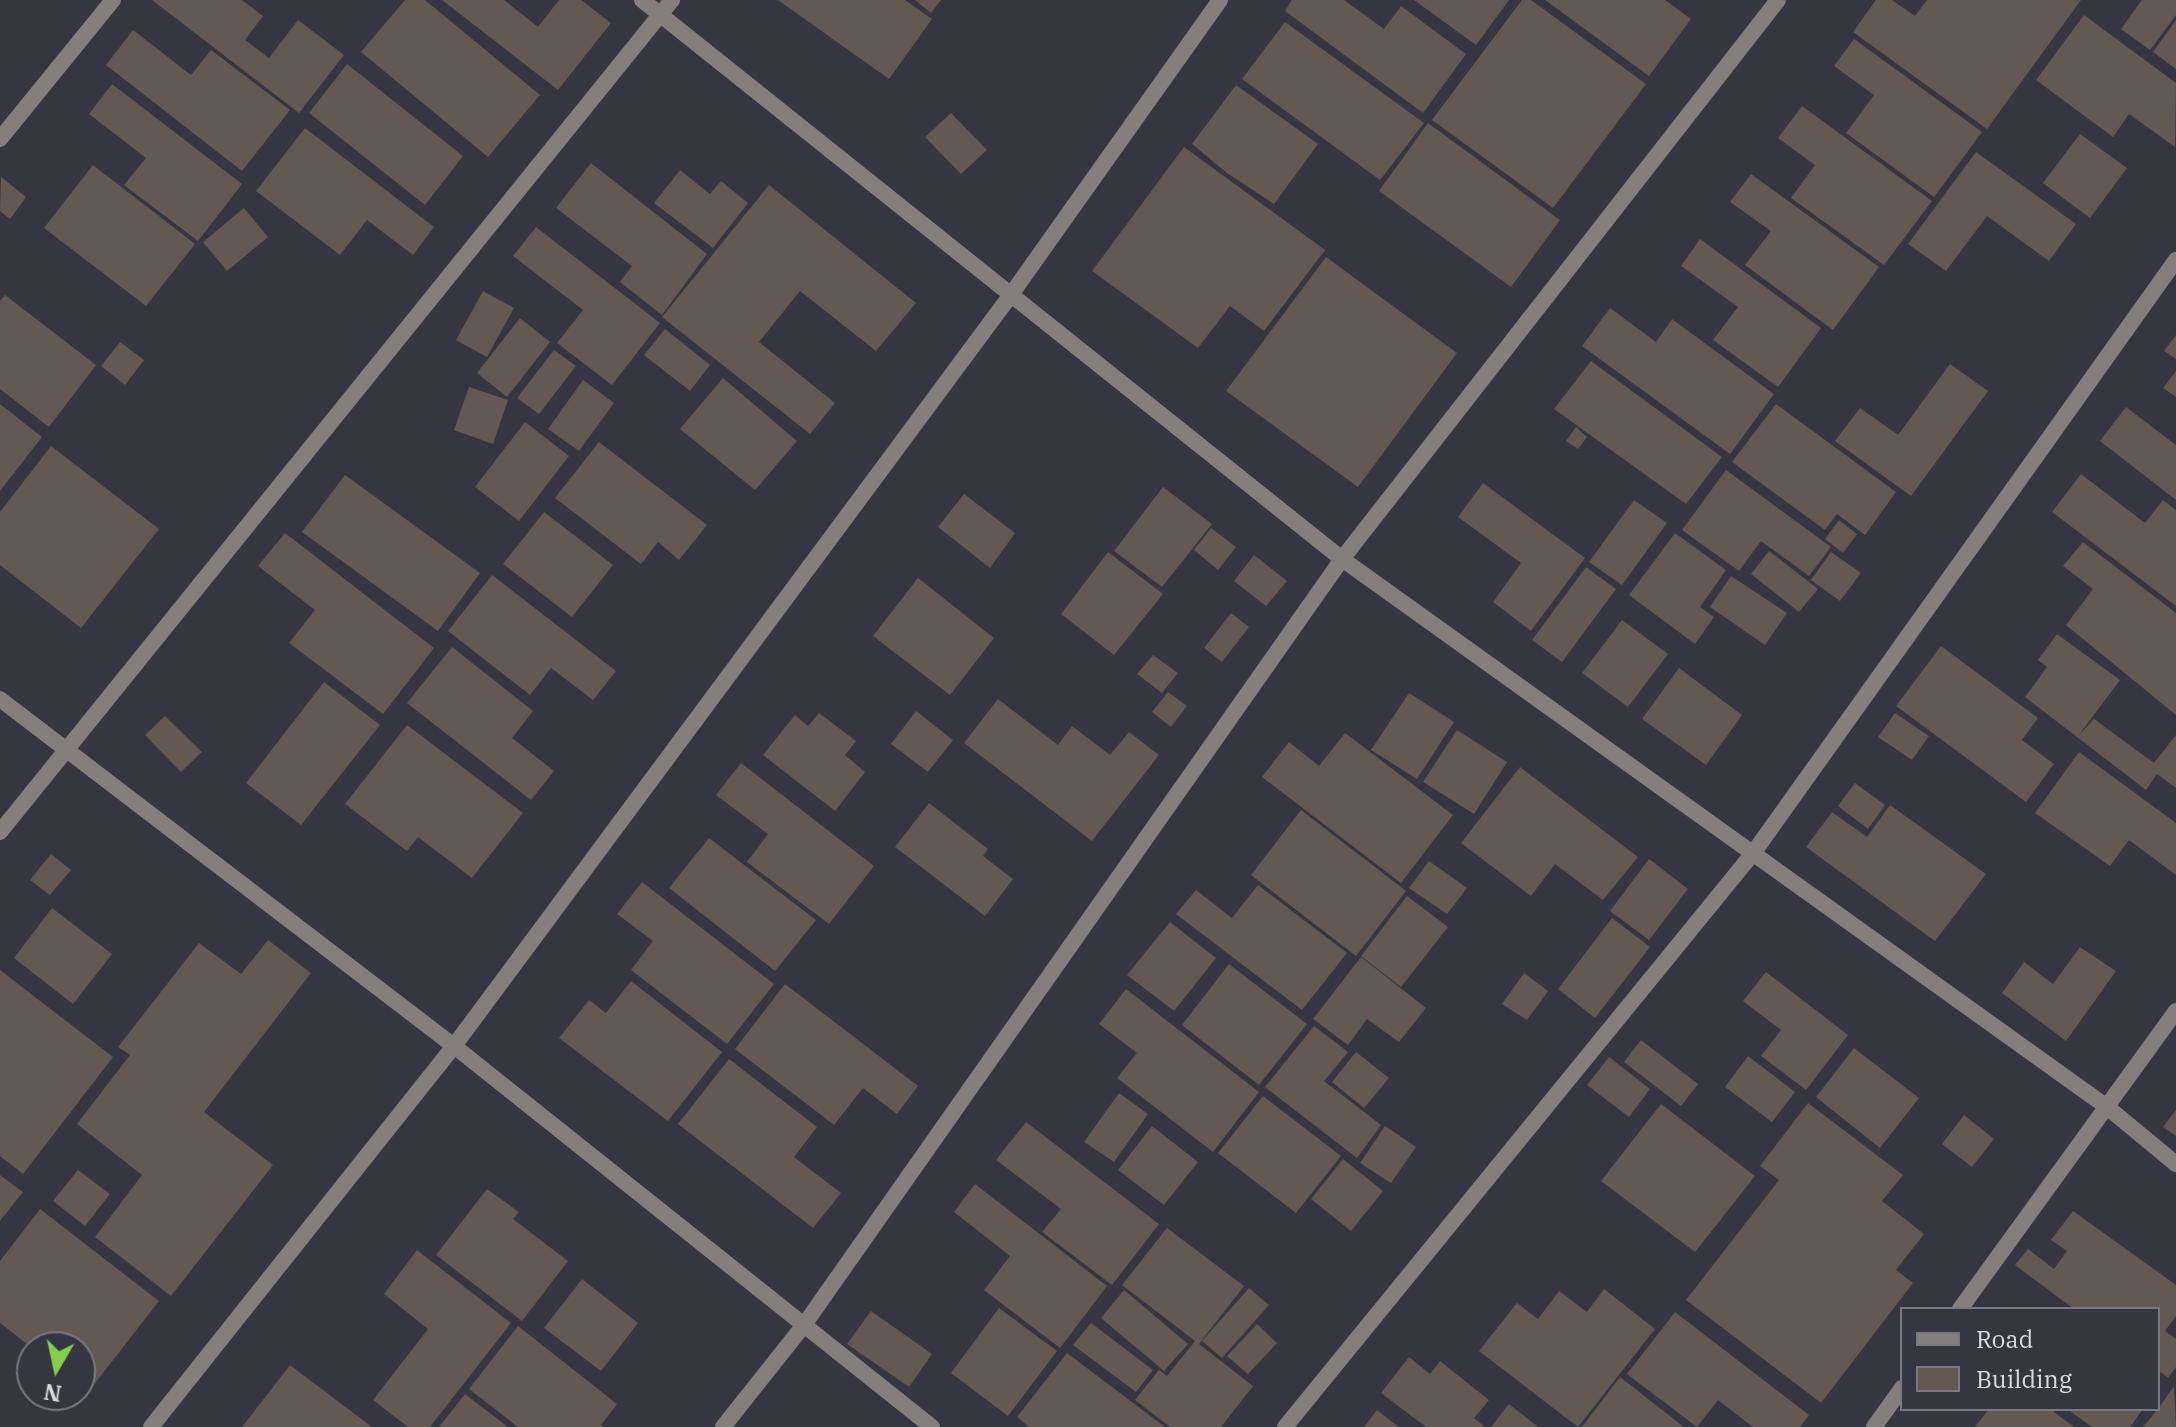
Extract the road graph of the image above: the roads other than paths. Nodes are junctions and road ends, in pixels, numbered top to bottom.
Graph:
1 (113, 0) edge
2 (642, 0) edge
3 (672, 0) edge
4 (1220, 0) edge
5 (1778, 0) edge
6 (660, 15) junction
7 (0, 139) edge
8 (2176, 260) edge
9 (1010, 296) junction
10 (1342, 559) junction
11 (0, 699) edge
12 (63, 750) junction
13 (0, 832) edge
14 (1754, 852) junction
15 (2176, 1011) edge
16 (454, 1046) junction
17 (2107, 1107) junction
18 (2176, 1164) edge
19 (1961, 1307) edge
20 (804, 1325) junction
21 (1900, 1391) edge
22 (151, 1427) edge
23 (723, 1427) edge
24 (932, 1427) edge
25 (1285, 1427) edge
26 (1874, 1427) edge

1 - 7 street
2 - 6 street
3 - 6 street
4 - 9 street
5 - 10 street
6 - 9 street
6 - 12 street
8 - 14 street
9 - 10 street
9 - 16 street
10 - 14 street
10 - 20 street
11 - 12 street
12 - 13 street
12 - 16 street
14 - 17 street
14 - 25 street
15 - 17 street
16 - 20 street
16 - 22 street
17 - 18 street
17 - 19 street
20 - 23 street
20 - 24 street
21 - 26 street

